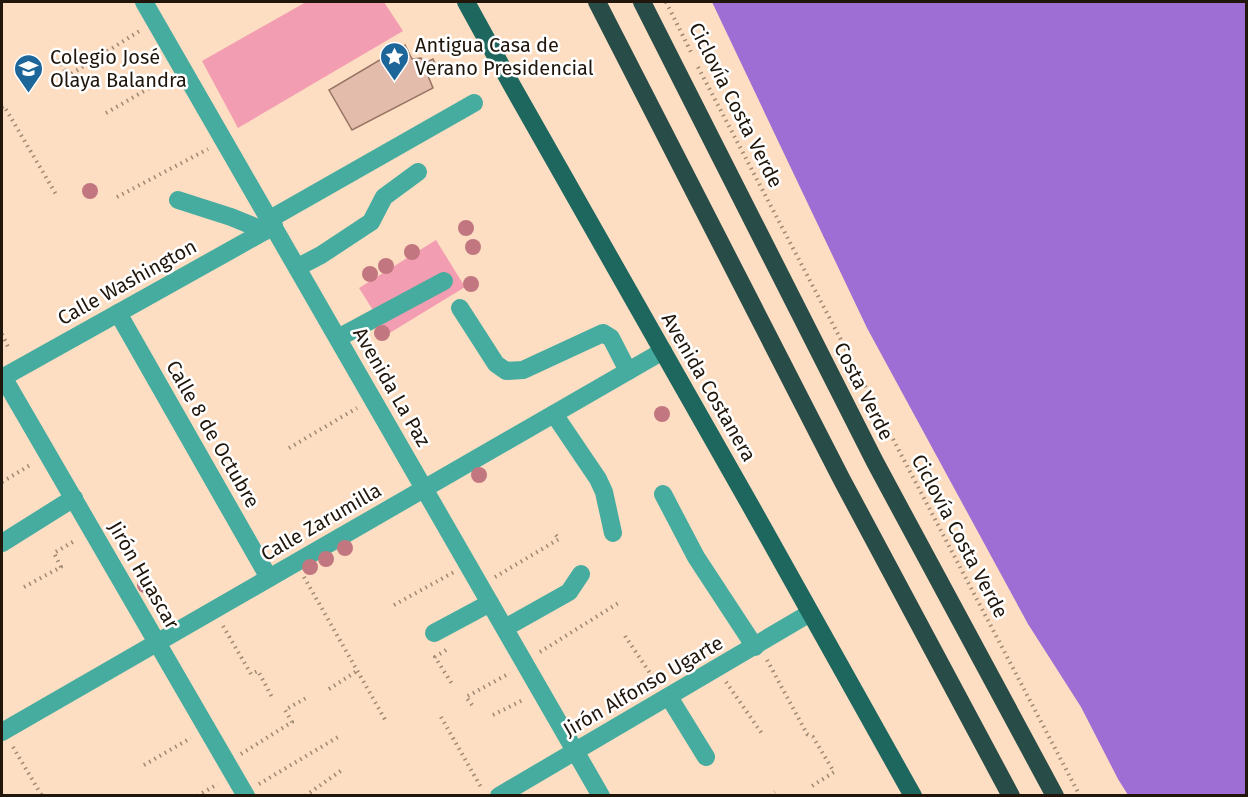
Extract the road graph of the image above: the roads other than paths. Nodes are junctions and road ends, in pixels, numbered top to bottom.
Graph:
1 (144, 2) edge
2 (466, 2) edge
3 (597, 2) edge
4 (642, 2) edge
5 (474, 103) dead end
6 (418, 172) dead end
7 (178, 200) dead end
8 (270, 226) junction
9 (298, 267) junction
10 (444, 281) dead end
11 (460, 308) dead end
12 (118, 313) junction
13 (338, 338) junction
14 (663, 351) junction
15 (628, 371) junction
16 (2, 377) edge
17 (554, 414) junction
18 (424, 488) junction
19 (663, 494) dead end
20 (74, 498) junction
21 (613, 533) dead end
22 (2, 543) edge
23 (581, 574) dead end
24 (269, 578) junction
25 (490, 603) junction
26 (810, 614) junction
27 (505, 628) junction
28 (434, 633) dead end
29 (157, 642) junction
30 (757, 646) junction
31 (668, 698) junction
32 (2, 731) edge
33 (575, 752) junction
34 (705, 757) dead end
35 (525, 789) edge
36 (245, 794) edge
37 (499, 795) edge
38 (601, 795) edge
39 (913, 795) edge
40 (1011, 795) edge
41 (1055, 795) edge

1 - 8 street, Avenida La Paz
2 - 14 main road, Avenida Costanera
3 - 40 highway
4 - 41 highway, Costa Verde
5 - 8 street, Calle Washington
6 - 9 street
7 - 8 street
8 - 9 street, Avenida La Paz
8 - 12 street, Calle Washington
9 - 13 street, Avenida La Paz
10 - 13 street
11 - 15 street
12 - 16 street, Calle Washington
12 - 24 street, Calle 8 de Octubre
13 - 18 street, Avenida La Paz
14 - 15 street, Calle Zarumilla
14 - 26 main road, Avenida Costanera
15 - 17 street, Calle Zarumilla
16 - 20 street, Jirón Huascar
17 - 18 street, Calle Zarumilla
17 - 21 street
18 - 24 street, Calle Zarumilla
18 - 25 street, Avenida La Paz
19 - 30 street
20 - 22 street
20 - 29 street, Jirón Huascar
23 - 27 street
24 - 29 street, Calle Zarumilla
25 - 27 street, Avenida La Paz
25 - 28 street
26 - 30 street, Jirón Alfonso Ugarte
26 - 39 main road, Avenida Costanera
27 - 33 street, Avenida La Paz
29 - 32 street, Calle Zarumilla
29 - 36 street, Jirón Huascar
30 - 31 street, Jirón Alfonso Ugarte
31 - 33 street, Jirón Alfonso Ugarte
31 - 34 street
33 - 35 street, Jirón Alfonso Ugarte
33 - 38 street, Avenida La Paz
35 - 37 street, Jirón Alfonso Ugarte

